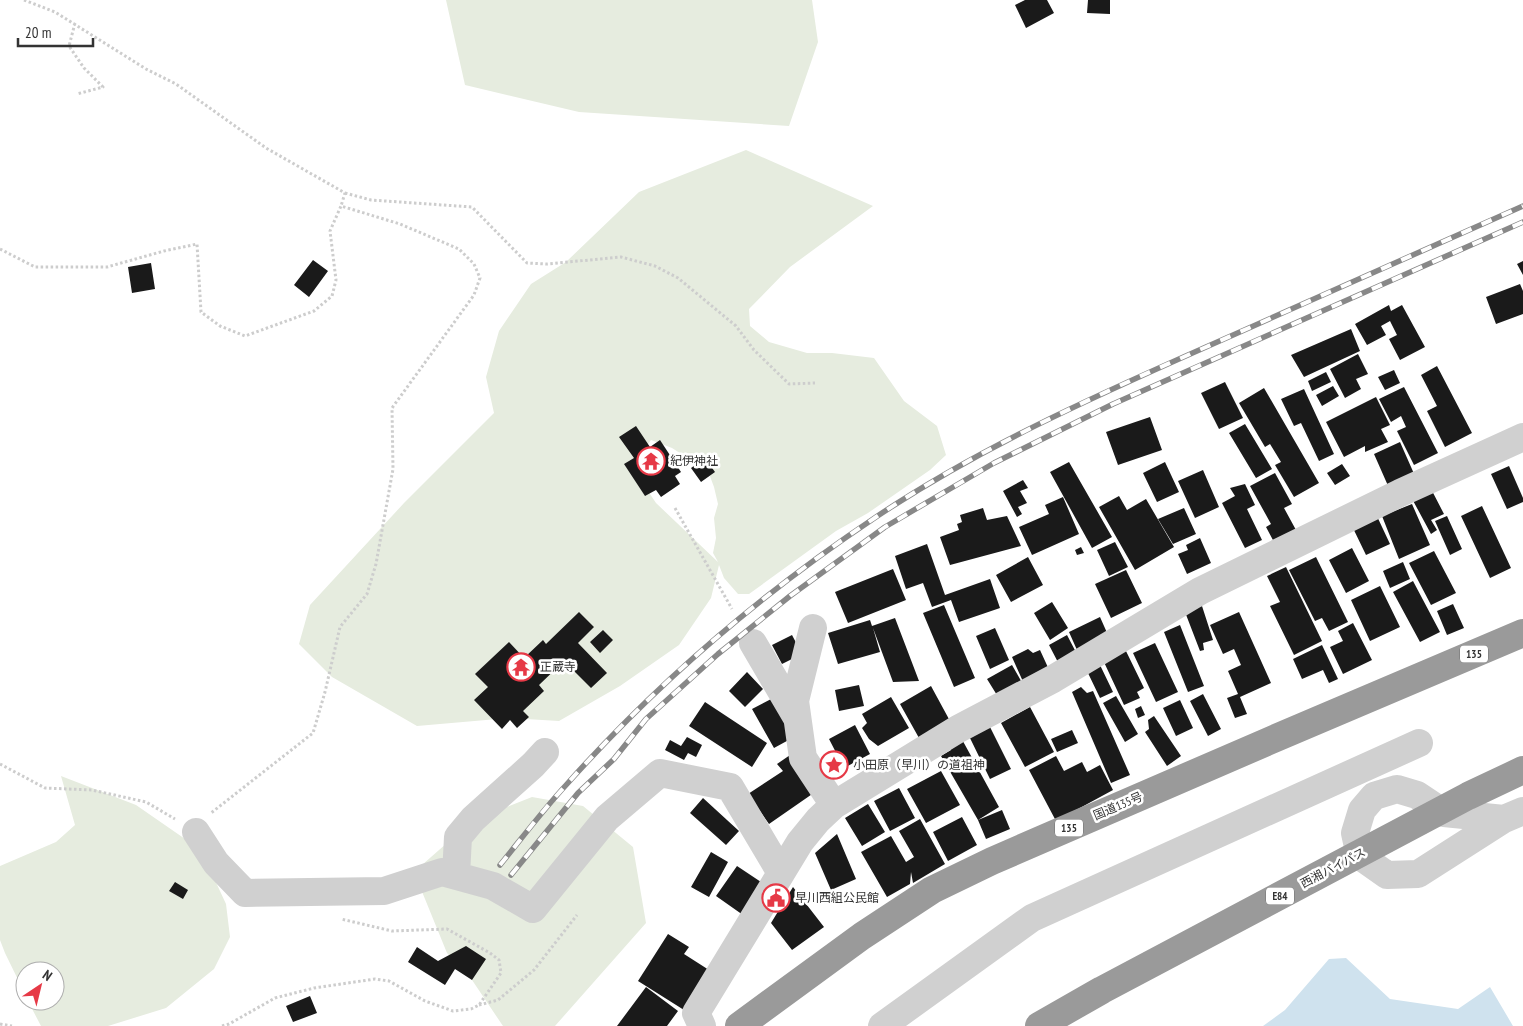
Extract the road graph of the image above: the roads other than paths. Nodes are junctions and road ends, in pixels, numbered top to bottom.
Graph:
1 (1523, 437) edge
2 (813, 628) dead end
3 (1523, 633) edge
4 (753, 642) dead end
5 (797, 718) junction
6 (1419, 743) dead end
7 (545, 752) dead end
8 (1523, 770) edge
9 (1523, 784) edge
10 (834, 804) junction
11 (1513, 815) edge
12 (196, 832) road end
13 (781, 873) junction
14 (456, 875) junction
15 (702, 1026) edge
16 (739, 1026) edge
17 (882, 1026) edge
18 (1039, 1026) edge
19 (1062, 1026) edge

1 - 10 street
2 - 5 street
3 - 16 highway, 国道135号 / 135
4 - 5 street
5 - 10 street
6 - 17 street
7 - 14 street
8 - 18 highway, 西湘バイパス / E84, bridge
9 - 19 highway, 西湘バイパス / E84
10 - 13 street
11 - 11 street
12 - 14 street
13 - 14 street
13 - 15 street

